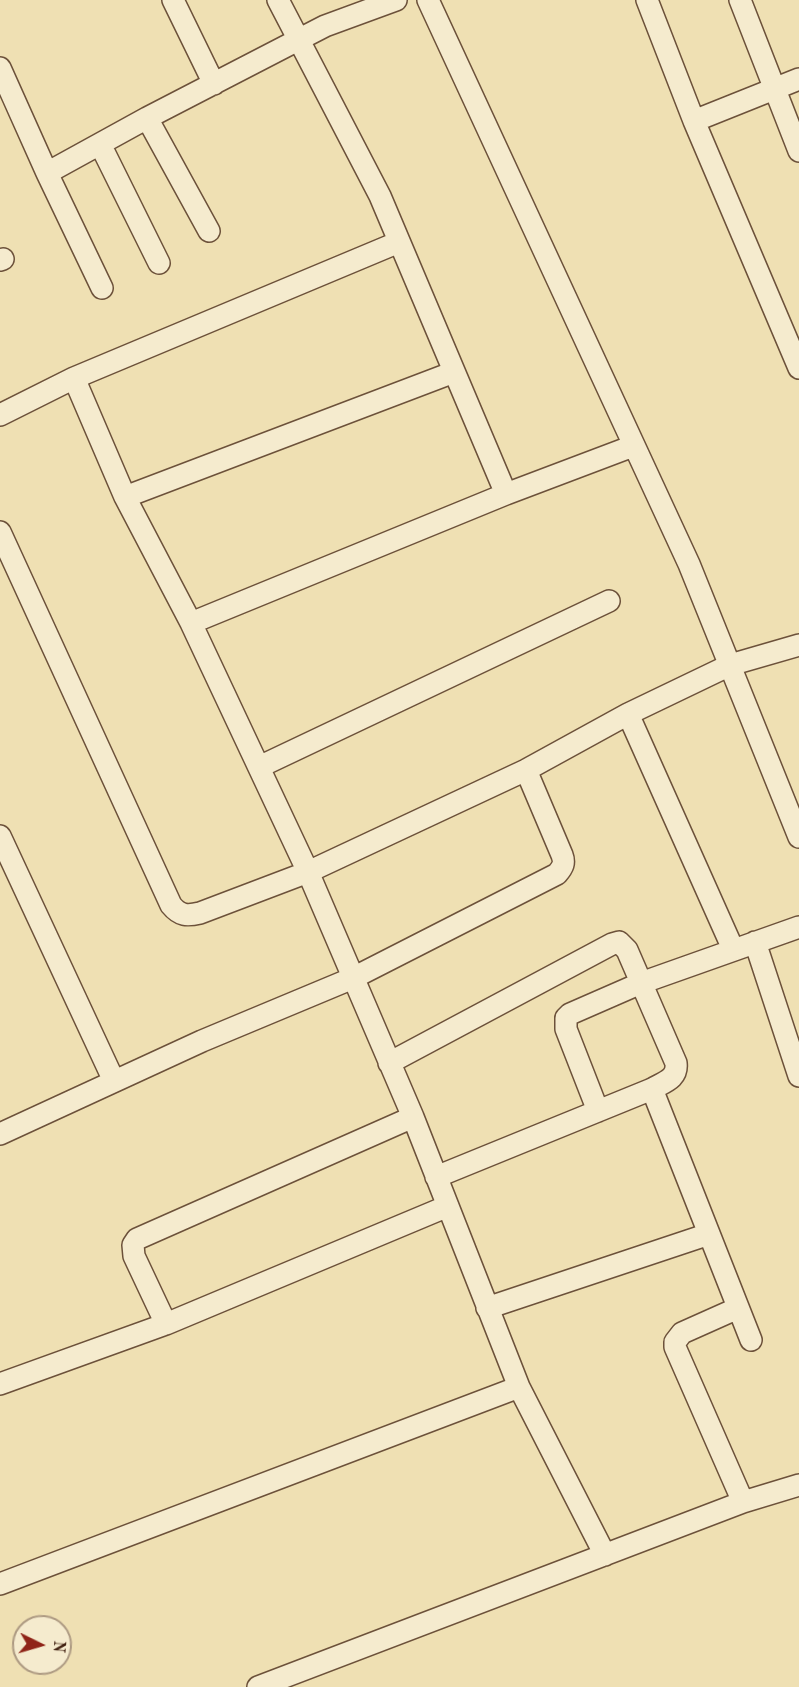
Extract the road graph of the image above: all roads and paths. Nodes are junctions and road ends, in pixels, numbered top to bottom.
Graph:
1 (173, 0) edge
2 (278, 0) edge
3 (396, 0) edge
4 (428, 0) edge
5 (647, 0) edge
6 (740, 0) edge
7 (298, 39) junction
8 (0, 68) edge
9 (799, 79) edge
10 (214, 84) junction
11 (773, 89) junction
12 (147, 118) junction
13 (694, 121) junction
14 (100, 144) junction
15 (799, 151) edge
16 (46, 173) junction
17 (208, 231) dead end
18 (399, 242) junction
19 (159, 263) dead end
20 (102, 288) dead end
21 (799, 368) edge
22 (454, 372) junction
23 (74, 378) junction
24 (0, 415) edge
25 (633, 446) junction
26 (506, 494) junction
27 (125, 497) junction
28 (0, 532) edge
29 (609, 601) dead end
30 (191, 623) junction
31 (799, 645) edge
32 (730, 665) junction
33 (628, 714) junction
34 (259, 767) junction
35 (526, 770) junction
36 (0, 836) edge
37 (799, 837) edge
38 (308, 872) junction
39 (799, 927) edge
40 (755, 942) junction
41 (733, 949) junction
42 (353, 978) junction
43 (641, 983) junction
44 (389, 1063) junction
45 (799, 1076) edge
46 (114, 1081) junction
47 (652, 1089) junction
48 (598, 1111) junction
49 (413, 1117) junction
50 (2, 1129) edge
51 (436, 1177) junction
52 (448, 1206) junction
53 (709, 1234) junction
54 (487, 1308) junction
55 (738, 1308) junction
56 (166, 1324) junction
57 (751, 1340) dead end
58 (0, 1384) edge
59 (519, 1387) junction
60 (799, 1485) edge
61 (743, 1502) junction
62 (605, 1555) junction
63 (0, 1584) edge
64 (258, 1687) edge

1 - 10 street
2 - 7 street
3 - 7 street
4 - 25 street
5 - 13 street
6 - 11 street
7 - 10 street
7 - 18 street
8 - 16 street
9 - 11 street
10 - 12 street
11 - 13 street
11 - 15 street
12 - 14 street
12 - 17 street
13 - 21 street
14 - 16 street
14 - 19 street
16 - 20 street
18 - 22 street
18 - 23 street
22 - 26 street
22 - 27 street
23 - 24 street
23 - 27 street
25 - 26 street
25 - 32 street
26 - 30 street
27 - 30 street
28 - 38 street
29 - 34 street
30 - 34 street
31 - 32 street
32 - 33 street
32 - 37 street
33 - 35 street
33 - 41 street
34 - 38 street
35 - 38 street
35 - 42 street
36 - 46 street
38 - 42 street
39 - 40 street
40 - 41 street
40 - 45 street
41 - 43 street
42 - 44 street
42 - 46 street
43 - 44 street
43 - 47 street
43 - 48 street
44 - 49 street
46 - 50 street
47 - 48 street
47 - 53 street
48 - 51 street
49 - 51 street
49 - 56 street
51 - 52 street
52 - 54 street
52 - 56 street
53 - 54 street
53 - 55 street
54 - 59 street
55 - 57 street
55 - 61 street
56 - 58 street
59 - 62 street
59 - 63 street
60 - 61 street
61 - 62 street
62 - 64 street

